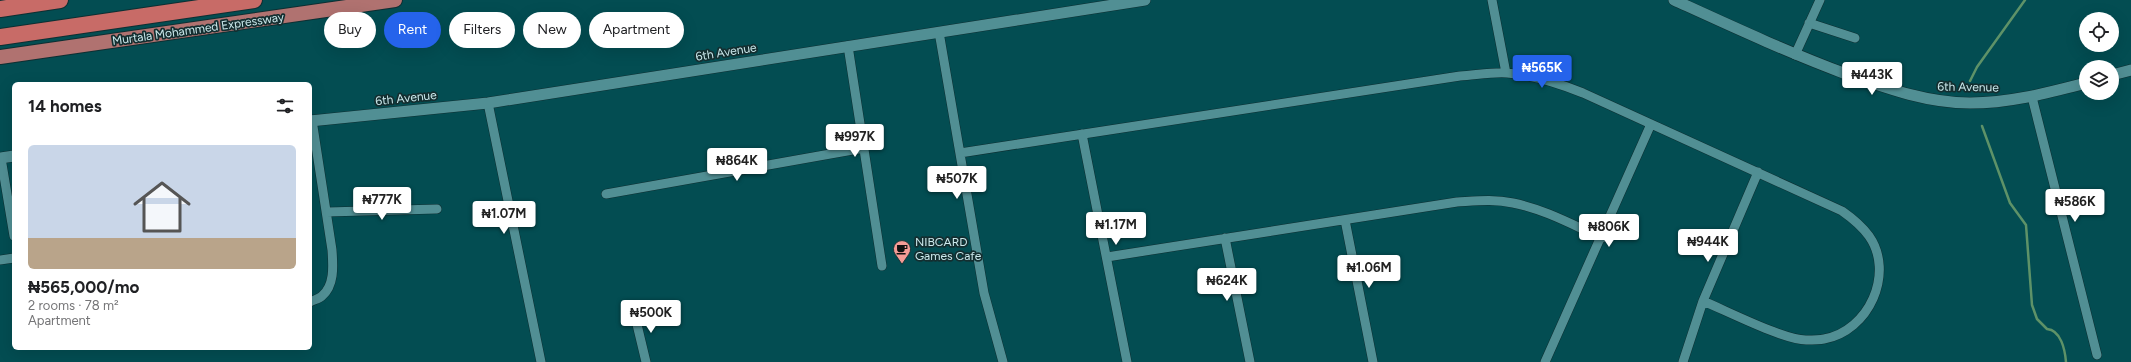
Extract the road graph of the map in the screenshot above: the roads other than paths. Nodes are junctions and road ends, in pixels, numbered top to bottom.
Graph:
1 (60, 0) edge
2 (254, 0) edge
3 (395, 0) edge
4 (1145, 0) edge
5 (1492, 0) edge
6 (1674, 0) edge
7 (1820, 0) edge
8 (1, 8) edge
9 (1809, 23) junction
10 (939, 32) junction
11 (0, 38) edge
12 (1855, 38) dead end
13 (848, 46) junction
14 (1795, 55) junction
15 (0, 57) edge
16 (2131, 70) edge
17 (1506, 73) junction
18 (2119, 74) edge
19 (2079, 85) edge
20 (2032, 97) junction
21 (488, 103) junction
22 (312, 121) edge
23 (1651, 124) junction
24 (312, 127) edge
25 (1082, 134) junction
26 (864, 148) junction
27 (960, 153) junction
28 (12, 156) edge
29 (0, 158) edge
30 (1758, 172) junction
31 (606, 194) dead end
32 (437, 209) dead end
33 (326, 212) junction
34 (1345, 220) junction
35 (12, 225) edge
36 (1225, 238) junction
37 (1602, 238) junction
38 (1107, 257) junction
39 (12, 258) edge
40 (0, 260) edge
41 (882, 266) dead end
42 (312, 301) edge
43 (1704, 301) junction
44 (634, 312) dead end
45 (2097, 355) dead end
46 (541, 362) edge
47 (646, 362) edge
48 (1003, 362) edge
49 (1127, 362) edge
50 (1250, 362) edge
51 (1373, 362) edge
52 (1545, 362) edge
53 (1683, 362) edge

1 - 8 highway
2 - 11 highway, Murtala Mohammed Expressway
3 - 15 highway, Murtala Mohammed Expressway
4 - 10 street, 6th Avenue
5 - 17 street
6 - 14 street, 6th Avenue
7 - 9 street
9 - 12 street
9 - 14 street
10 - 13 street, 6th Avenue
10 - 27 street
13 - 21 street, 6th Avenue
13 - 26 street
14 - 20 street, 6th Avenue
16 - 18 street
17 - 23 street
17 - 25 street
19 - 20 street, 6th Avenue
20 - 45 street
21 - 22 street, 6th Avenue
21 - 46 street
23 - 30 street
23 - 37 street
24 - 33 street
25 - 27 street
25 - 38 street
26 - 31 street
26 - 41 street
27 - 48 street
28 - 29 street
29 - 35 street
30 - 43 street
30 - 43 street
32 - 33 street
33 - 42 street
34 - 36 street
34 - 37 street
34 - 51 street
36 - 38 street
36 - 50 street
37 - 52 street
38 - 49 street
39 - 40 street
43 - 53 street
44 - 47 street

